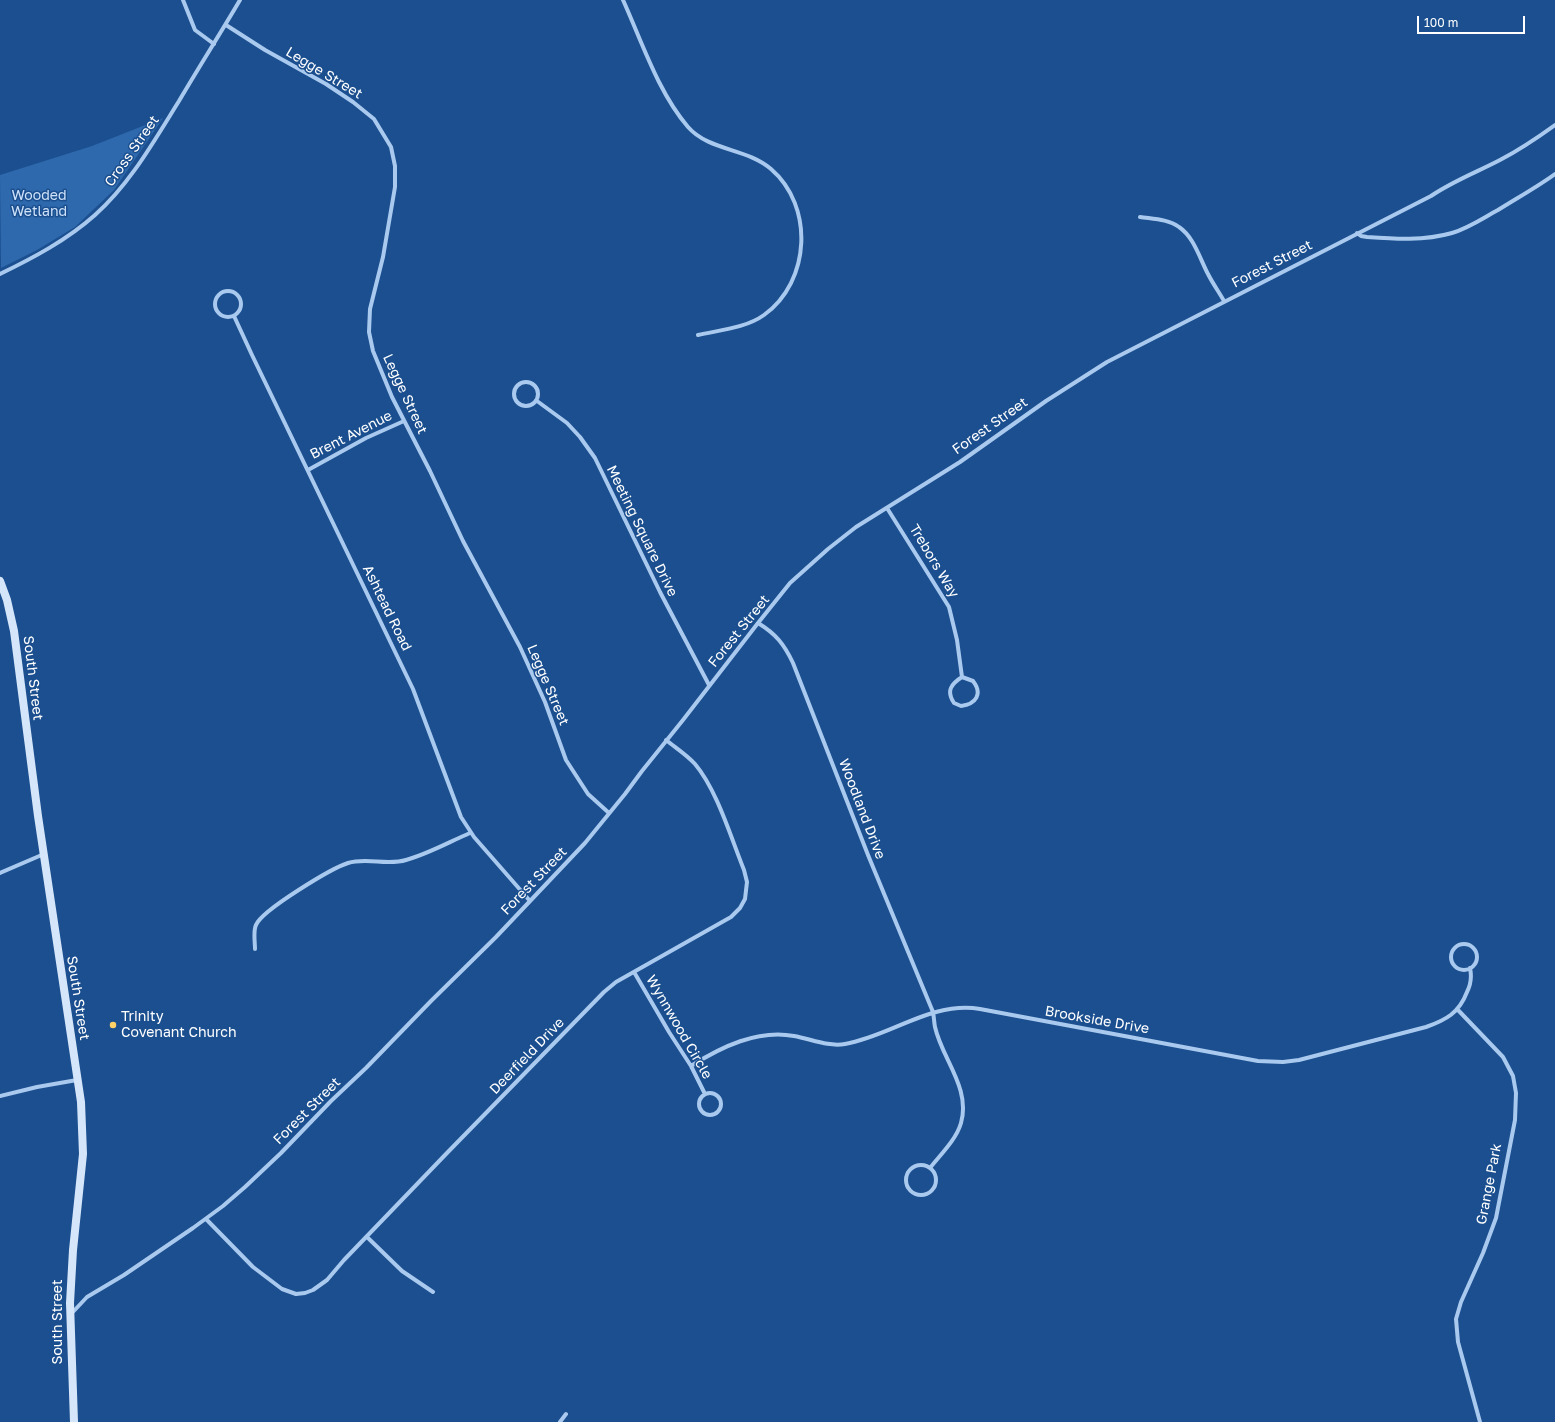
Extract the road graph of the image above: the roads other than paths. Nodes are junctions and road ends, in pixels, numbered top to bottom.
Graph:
1 (183, 0) edge
2 (240, 0) edge
3 (623, 0) edge
4 (226, 25) junction
5 (214, 44) junction
6 (1555, 126) edge
7 (1555, 174) edge
8 (1140, 217) dead end
9 (1357, 233) junction
10 (0, 274) edge
11 (1224, 301) junction
12 (234, 316) junction
13 (698, 335) dead end
14 (537, 401) junction
15 (404, 421) junction
16 (308, 470) junction
17 (887, 508) junction
18 (0, 581) edge
19 (758, 623) junction
20 (962, 677) junction
21 (709, 686) junction
22 (666, 740) junction
23 (609, 813) junction
24 (470, 833) junction
25 (44, 854) junction
26 (0, 873) edge
27 (530, 901) junction
28 (255, 949) dead end
29 (1470, 968) junction
30 (634, 972) junction
31 (1458, 1010) junction
32 (933, 1012) junction
33 (691, 1066) junction
34 (78, 1080) junction
35 (705, 1094) junction
36 (0, 1096) edge
37 (930, 1168) junction
38 (206, 1219) junction
39 (367, 1237) junction
40 (433, 1292) dead end
41 (70, 1315) junction
42 (566, 1414) dead end
43 (74, 1422) edge
44 (560, 1422) edge
45 (1480, 1422) edge

1 - 5 street
2 - 4 street, Cross Street
3 - 13 street
4 - 5 street, Cross Street
4 - 15 street, Legge Street
5 - 10 street, Cross Street
6 - 9 street, Forest Street
7 - 9 street
8 - 11 street
9 - 11 street, Forest Street
11 - 17 street, Forest Street
12 - 12 street
12 - 16 street, Ashtead Road
14 - 14 street
14 - 21 street, Meeting Square Drive
15 - 16 street, Brent Avenue
15 - 23 street, Legge Street
16 - 24 street, Ashtead Road
17 - 19 street, Forest Street
17 - 20 street, Trebors Way
18 - 25 street, South Street
19 - 21 street, Forest Street
19 - 32 street, Woodland Drive
20 - 20 street
21 - 22 street, Forest Street
22 - 23 street, Forest Street
22 - 30 street, Deerfield Drive
23 - 27 street, Forest Street
24 - 27 street, Ashtead Road
24 - 28 street
25 - 26 street
25 - 34 street, South Street
27 - 38 street, Forest Street
29 - 29 street, Brookside Drive
29 - 31 street, Brookside Drive
30 - 33 street, Wynnwood Circle
30 - 39 street, Deerfield Drive
31 - 32 street, Brookside Drive
31 - 45 street, Grange Park
32 - 33 street, Brookside Drive
32 - 37 street, Woodland Drive
33 - 35 street, Wynnwood Circle
34 - 36 street
34 - 41 street, South Street
35 - 35 street, Wynnwood Circle
37 - 37 street
38 - 39 street, Deerfield Drive
38 - 41 street, Forest Street
39 - 40 street
41 - 43 street, South Street
42 - 44 street

